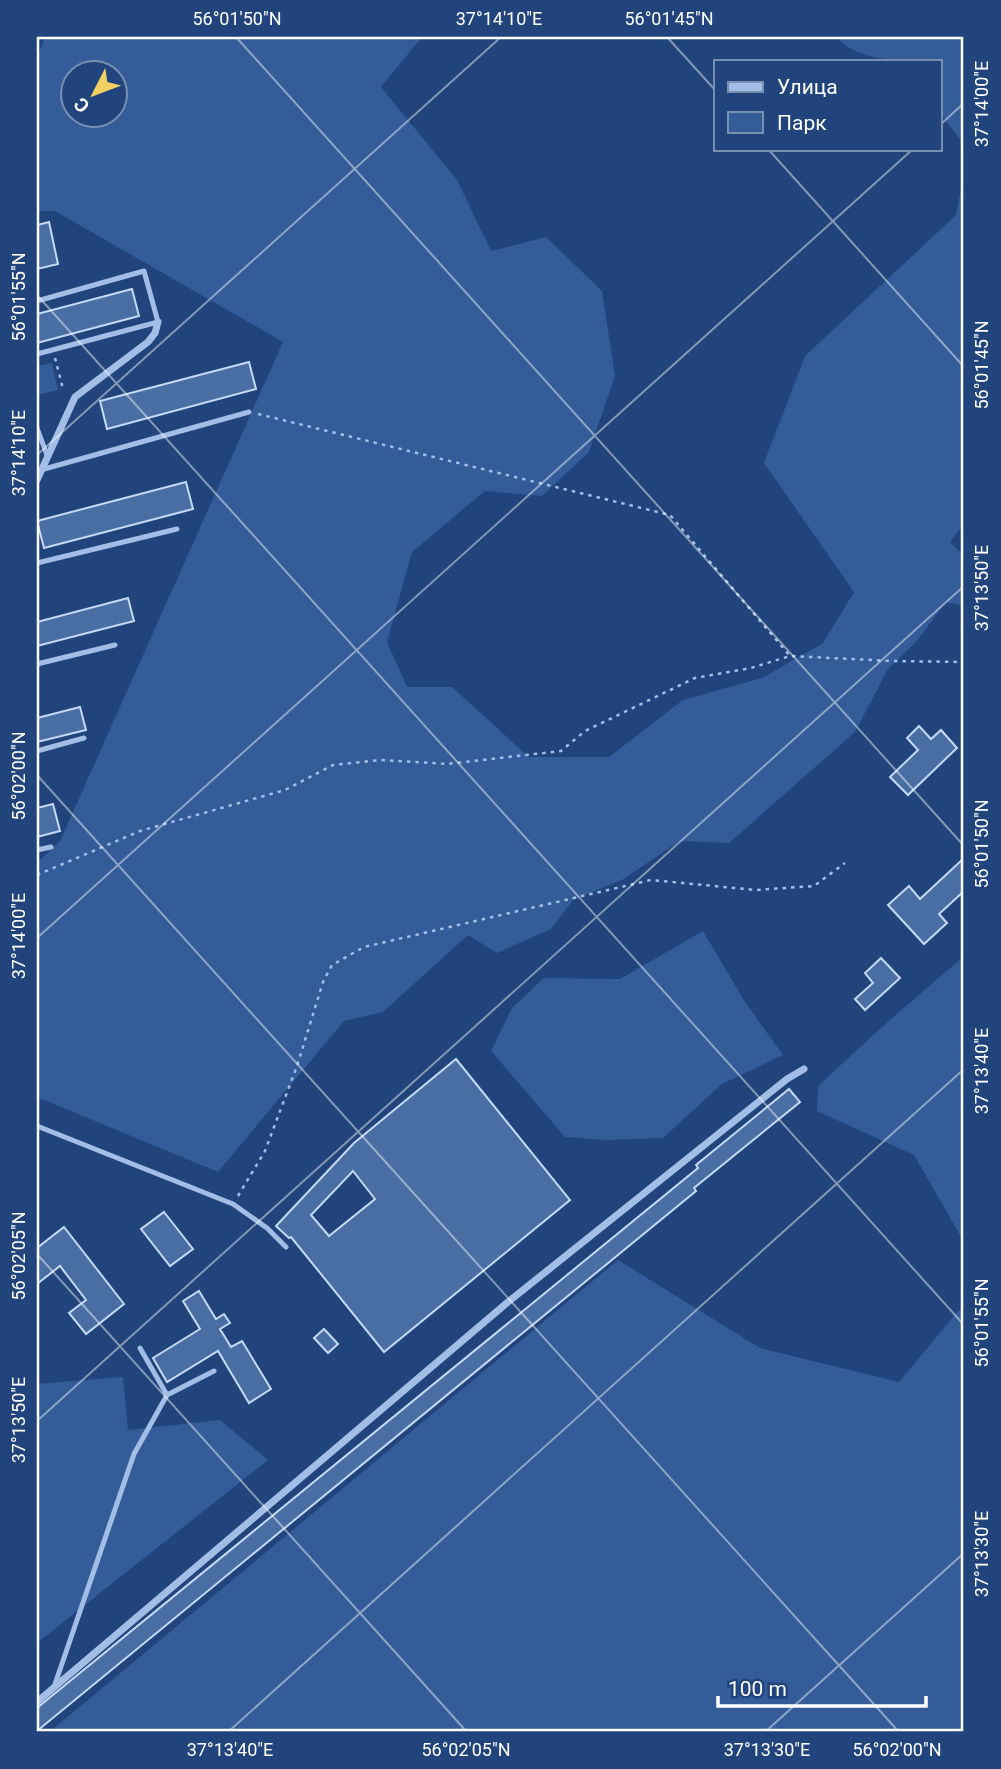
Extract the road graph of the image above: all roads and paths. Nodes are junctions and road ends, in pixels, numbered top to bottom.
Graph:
1 (37, 301) edge
2 (158, 322) junction
3 (53, 349) junction
4 (37, 354) edge
5 (63, 389) dead end
6 (249, 412) joint
7 (37, 428) edge
8 (47, 454) junction
9 (38, 475) edge
10 (177, 529) dead end
11 (37, 563) edge
12 (115, 645) dead end
13 (790, 656) junction
14 (964, 662) edge
15 (37, 664) edge
16 (84, 738) dead end
17 (37, 751) edge
18 (51, 846) dead end
19 (37, 850) edge
20 (845, 863) dead end
21 (37, 875) edge
22 (804, 1069) dead end
23 (37, 1126) edge
24 (233, 1204) junction
25 (286, 1247) dead end
26 (140, 1348) dead end
27 (214, 1371) dead end
28 (167, 1395) junction
29 (54, 1687) junction
30 (37, 1702) edge

1 - 2 lane
2 - 3 lane
2 - 8 street
3 - 4 lane
3 - 5 path
6 - 9 lane
6 - 13 path
7 - 8 lane
8 - 9 street
10 - 11 lane
12 - 15 lane
13 - 14 path
13 - 21 path
16 - 17 lane
18 - 19 lane
20 - 24 path
22 - 29 street
23 - 24 lane
24 - 25 lane
26 - 28 lane
27 - 28 lane
28 - 29 lane
29 - 30 street

